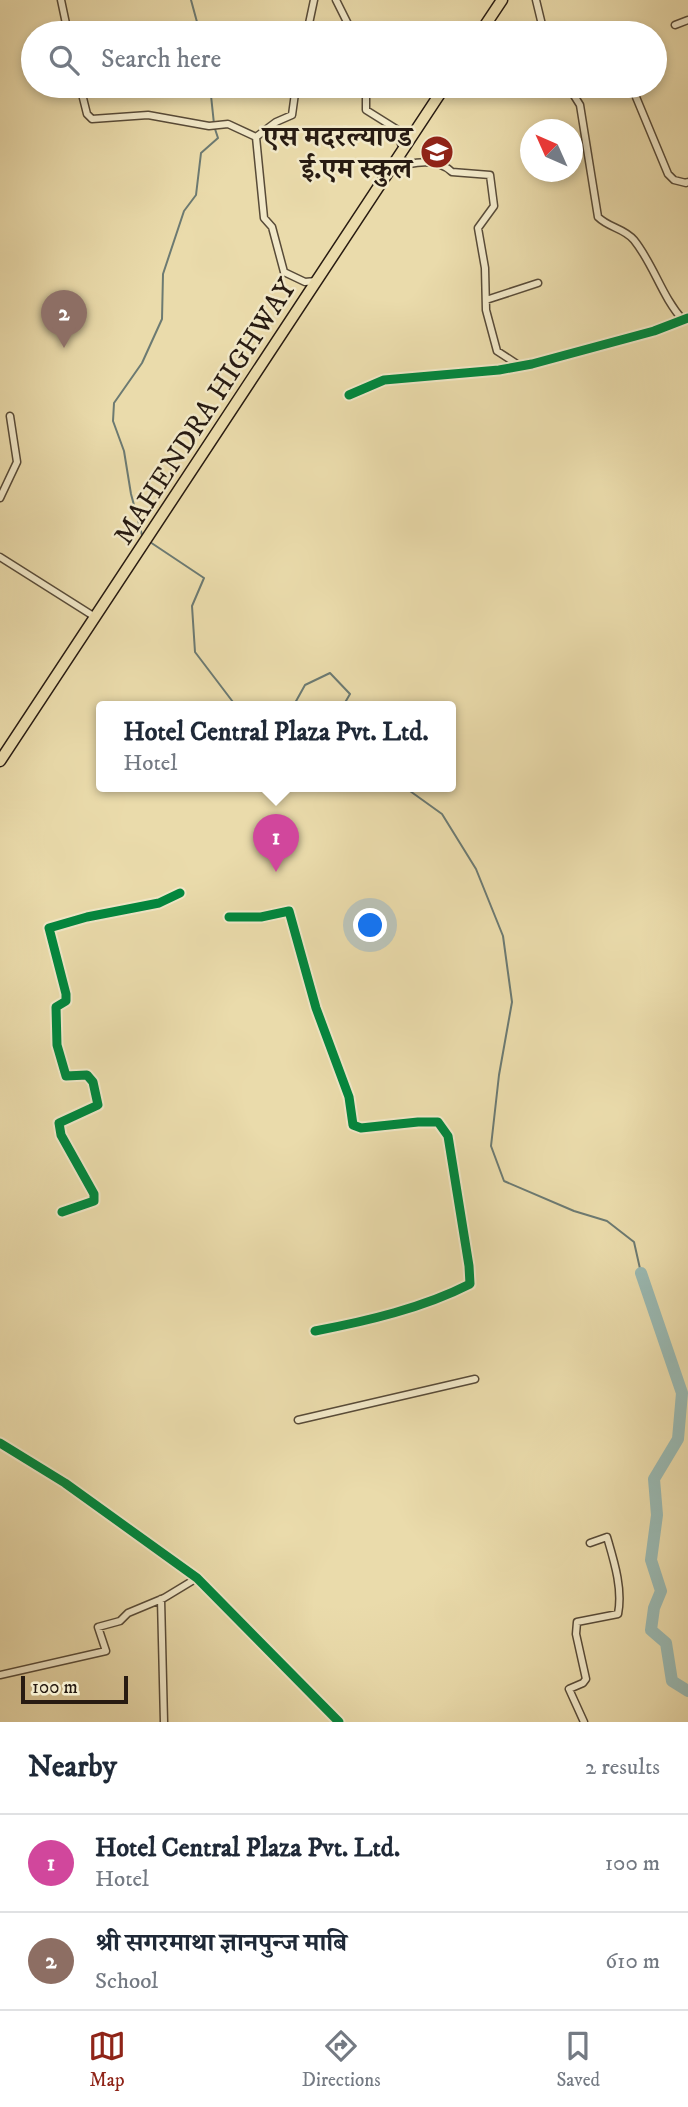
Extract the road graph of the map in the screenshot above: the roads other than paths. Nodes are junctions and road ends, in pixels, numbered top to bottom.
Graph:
1 (61, 0) edge
2 (314, 0) edge
3 (336, 0) edge
4 (502, 0) edge
5 (536, 0) edge
6 (688, 20) edge
7 (65, 21) edge
8 (310, 21) edge
9 (346, 21) edge
10 (488, 21) edge
11 (541, 21) edge
12 (674, 25) dead end
13 (83, 98) edge
14 (294, 98) edge
15 (366, 98) edge
16 (437, 98) edge
17 (576, 98) edge
18 (636, 98) edge
19 (256, 137) junction
20 (398, 158) junction
21 (386, 174) junction
22 (688, 182) edge
23 (316, 281) junction
24 (538, 283) dead end
25 (485, 300) junction
26 (686, 319) edge
27 (520, 366) junction
28 (349, 395) dead end
29 (10, 416) dead end
30 (0, 498) edge
31 (0, 557) edge
32 (95, 617) junction
33 (0, 761) edge
34 (180, 893) dead end
35 (229, 917) dead end
36 (62, 1212) dead end
37 (315, 1331) dead end
38 (475, 1379) dead end
39 (298, 1420) dead end
40 (0, 1443) edge
41 (590, 1544) dead end
42 (197, 1578) junction
43 (161, 1600) junction
44 (0, 1675) edge
45 (164, 1722) edge
46 (340, 1722) edge
47 (584, 1722) edge

1 - 7 street
2 - 8 street
3 - 9 street
4 - 10 highway
5 - 11 street
6 - 12 street
13 - 19 street
14 - 19 street
15 - 21 street
16 - 20 highway, MAHENDRA HIGHWAY
17 - 26 street
18 - 22 street
19 - 23 street
20 - 21 highway, MAHENDRA HIGHWAY
20 - 25 street
21 - 23 highway, MAHENDRA HIGHWAY
23 - 32 highway, MAHENDRA HIGHWAY
24 - 25 street
25 - 27 street
26 - 27 street
27 - 28 street
29 - 30 street
31 - 32 street
32 - 33 highway, MAHENDRA HIGHWAY
34 - 36 street
35 - 37 street
38 - 39 street
40 - 42 street
41 - 47 street
42 - 43 street
42 - 46 street
43 - 44 street
43 - 45 street

